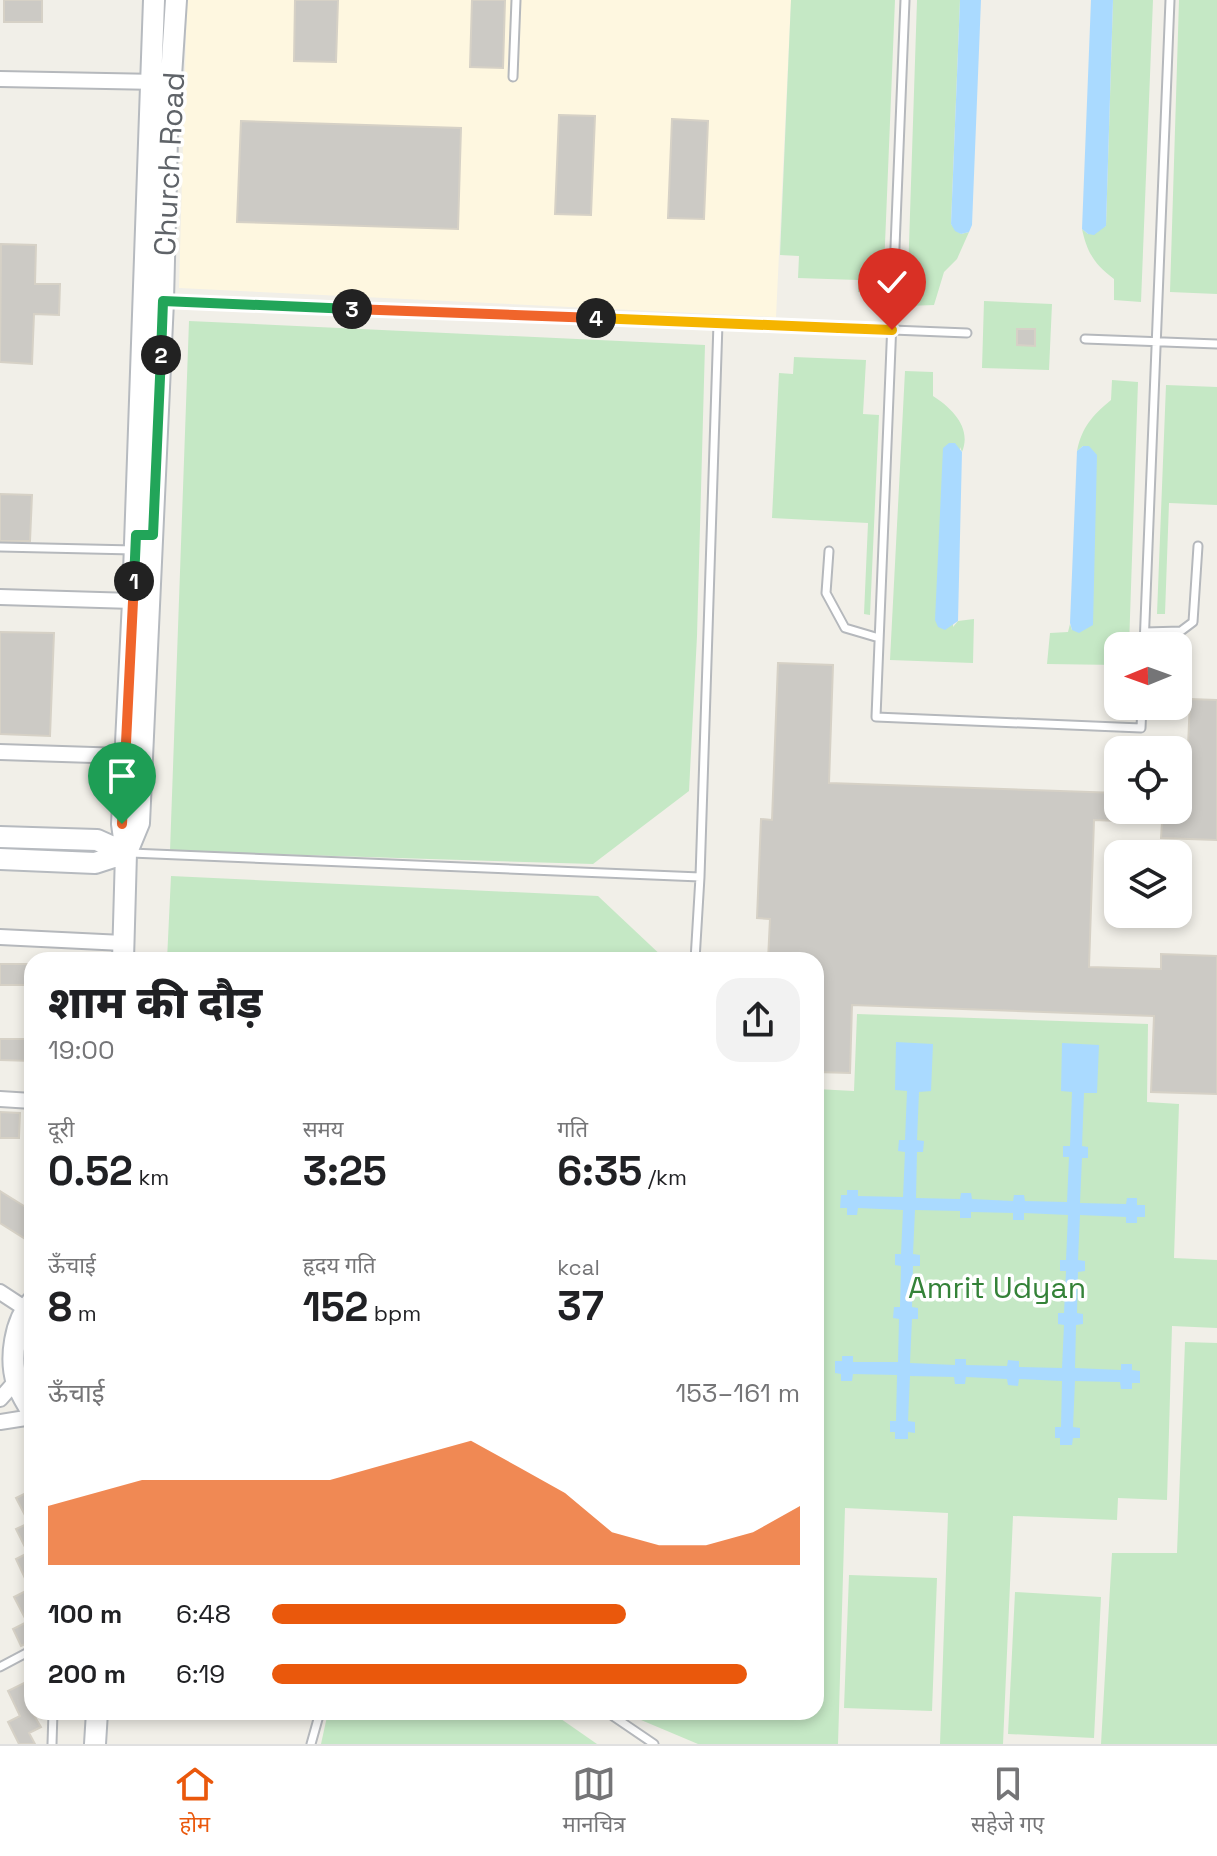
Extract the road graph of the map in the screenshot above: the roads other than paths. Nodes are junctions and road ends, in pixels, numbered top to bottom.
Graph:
1 (154, 0) edge
2 (176, 0) edge
3 (516, 0) edge
4 (905, 0) edge
5 (1170, 0) edge
6 (513, 77) dead end
7 (0, 79) edge
8 (150, 81) junction
9 (172, 82) junction
10 (153, 299) junction
11 (718, 323) junction
12 (892, 330) junction
13 (967, 333) dead end
14 (1085, 339) dead end
15 (1156, 342) junction
16 (1217, 344) edge
17 (141, 540) junction
18 (1198, 546) dead end
19 (0, 547) edge
20 (829, 551) dead end
21 (0, 597) edge
22 (133, 601) junction
23 (1145, 632) joint
24 (879, 638) junction
25 (1141, 720) edge
26 (0, 752) edge
27 (124, 756) junction
28 (0, 837) edge
29 (126, 853) junction
30 (0, 859) edge
31 (700, 877) junction
32 (0, 937) edge
33 (123, 952) edge
34 (695, 952) edge
35 (0, 1099) edge
36 (24, 1100) edge
37 (0, 1292) edge
38 (24, 1304) edge
39 (24, 1319) edge
40 (16, 1381) junction
41 (24, 1398) edge
42 (0, 1399) edge
43 (24, 1416) edge
44 (0, 1422) edge
45 (24, 1654) edge
46 (0, 1667) edge
47 (53, 1720) edge
48 (96, 1720) edge
49 (318, 1720) edge
50 (619, 1720) edge
51 (52, 1744) edge
52 (95, 1744) edge
53 (311, 1744) edge
54 (654, 1744) edge

1 - 8 street, Church Road
2 - 9 street, Church Road
3 - 6 lane
4 - 12 lane
5 - 15 lane
7 - 8 street
8 - 9 street
8 - 10 street, Church Road
9 - 10 street, Church Road
10 - 11 lane
10 - 17 street, Church Road
11 - 12 lane
11 - 31 lane
12 - 13 lane
12 - 24 lane
14 - 15 lane
15 - 16 lane
15 - 23 lane
17 - 19 lane
17 - 22 street, Church Road
17 - 29 street, Church Road
18 - 23 lane
20 - 24 lane
21 - 22 street
22 - 27 street, Church Road
24 - 25 lane
26 - 27 street
27 - 29 street, Church Road
28 - 29 street
29 - 30 street
29 - 31 lane
29 - 33 street, Church Road
31 - 34 lane
32 - 33 street
35 - 36 street
37 - 38 street
39 - 40 street
40 - 41 street
40 - 42 street
43 - 44 street
45 - 46 lane
47 - 51 lane
48 - 52 street
49 - 53 lane
50 - 54 lane

